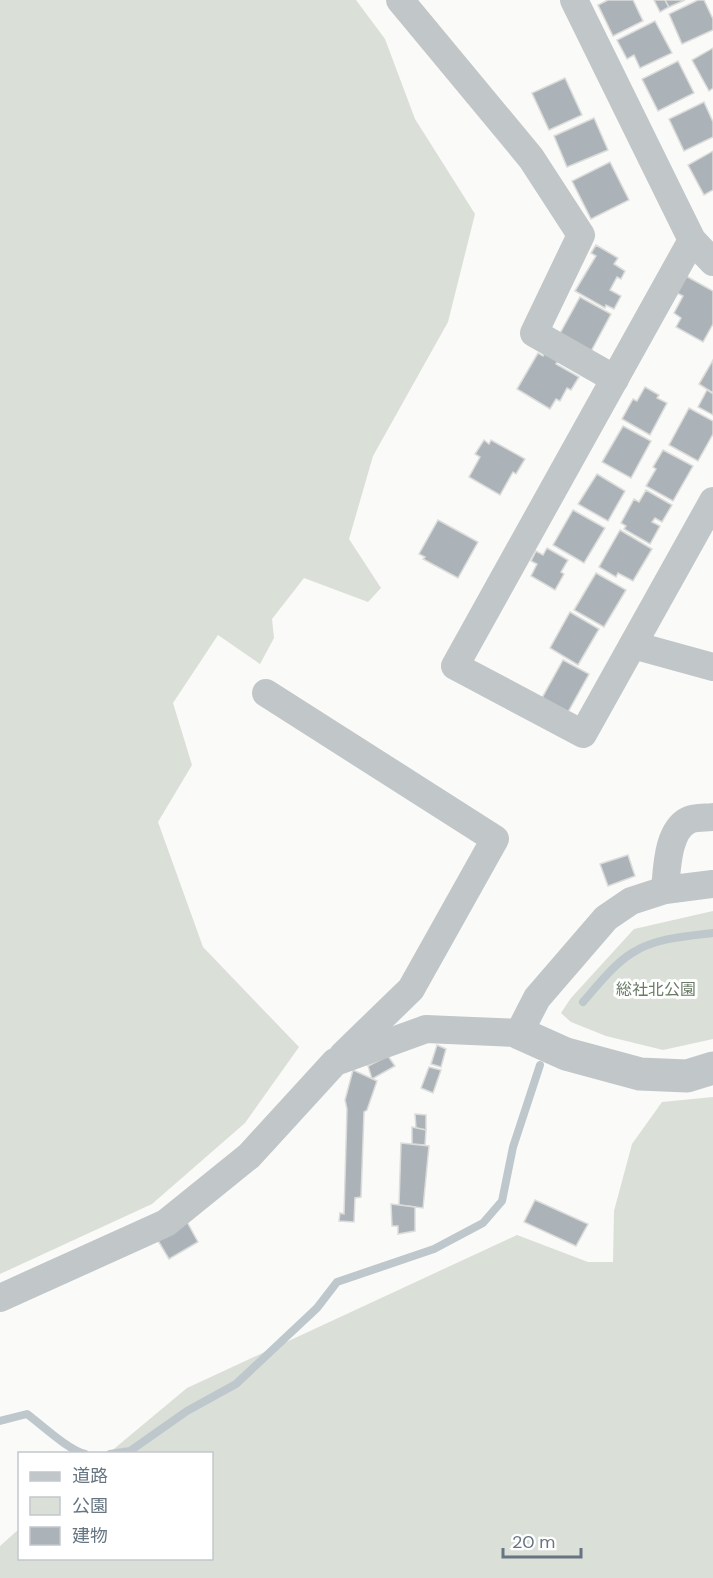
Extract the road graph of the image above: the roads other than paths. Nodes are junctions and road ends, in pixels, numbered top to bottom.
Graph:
1 (400, 0) edge
2 (574, 0) edge
3 (692, 240) junction
4 (713, 262) edge
5 (615, 379) junction
6 (713, 501) edge
7 (633, 645) junction
8 (713, 667) edge
9 (266, 693) dead end
10 (713, 817) edge
11 (713, 884) edge
12 (664, 890) junction
13 (519, 1033) junction
14 (335, 1062) junction
15 (713, 1068) edge
16 (0, 1298) edge

1 - 5 street
2 - 3 street
3 - 4 street
3 - 5 street
5 - 7 street
6 - 7 street
7 - 8 street
9 - 14 street
10 - 12 street
11 - 12 street
12 - 13 street
13 - 14 street
13 - 15 street
14 - 16 street

